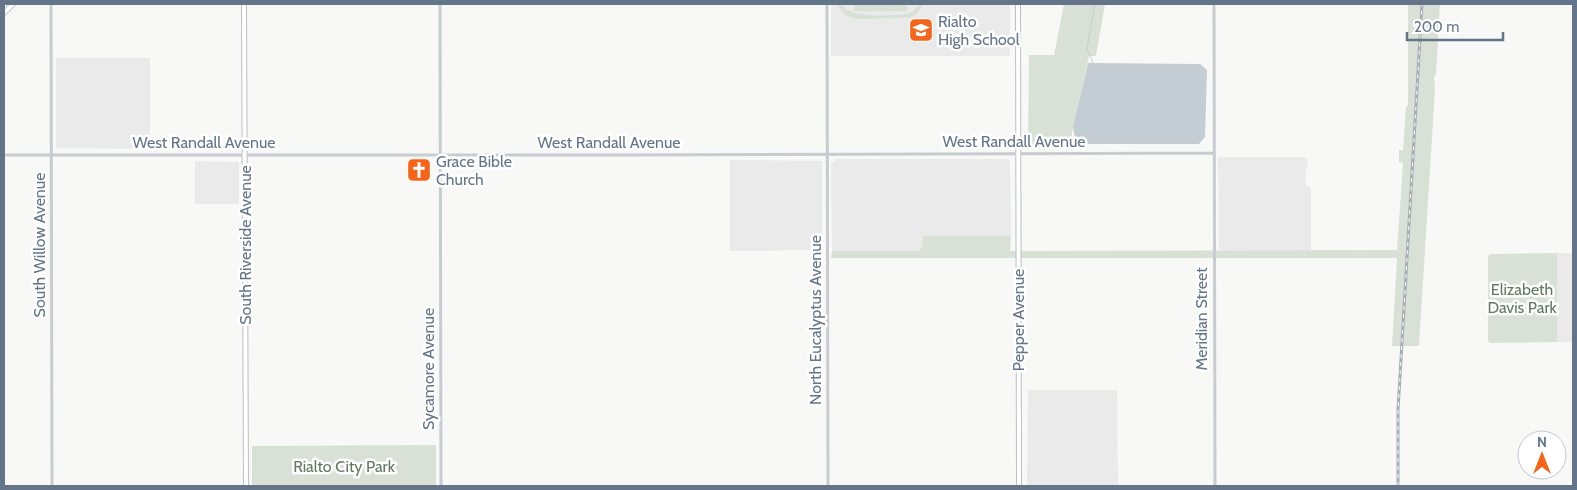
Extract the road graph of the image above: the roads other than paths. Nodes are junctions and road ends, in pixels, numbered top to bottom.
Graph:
1 (13, 4) edge
2 (51, 4) edge
3 (244, 4) edge
4 (440, 4) edge
5 (827, 4) edge
6 (1018, 4) edge
7 (1214, 4) edge
8 (4, 13) edge
9 (1214, 152) junction
10 (440, 154) junction
11 (827, 154) junction
12 (1018, 154) junction
13 (4, 155) edge
14 (52, 155) junction
15 (245, 155) junction
16 (52, 486) edge
17 (246, 486) edge
18 (441, 486) edge
19 (828, 486) edge
20 (1019, 486) edge
21 (1215, 486) edge

1 - 8 main road
2 - 14 street, South Willow Avenue
3 - 15 main road, South Riverside Avenue
4 - 10 street, Sycamore Avenue
5 - 11 street, North Eucalyptus Avenue
6 - 12 main road, Pepper Avenue
7 - 9 street, Meridian Street
9 - 12 street, West Randall Avenue
9 - 21 street, Meridian Street
10 - 11 street, West Randall Avenue
10 - 15 street, West Randall Avenue
10 - 18 street, Sycamore Avenue
11 - 12 street, West Randall Avenue
11 - 19 street, North Eucalyptus Avenue
12 - 20 main road, Pepper Avenue
13 - 14 street, West Randall Avenue
14 - 15 street, West Randall Avenue
14 - 16 street, South Willow Avenue
15 - 17 main road, South Riverside Avenue

